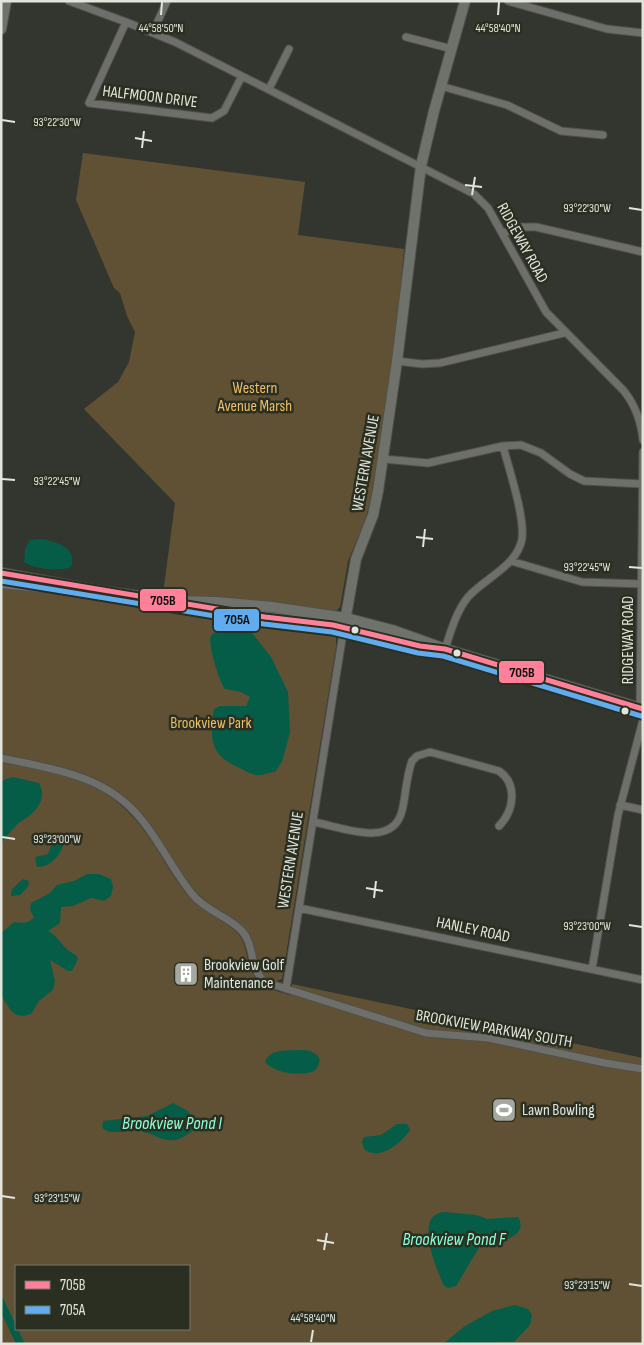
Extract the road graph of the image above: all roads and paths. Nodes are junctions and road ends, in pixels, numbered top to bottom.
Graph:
1 (6, 1) edge
2 (69, 1) edge
3 (167, 1) edge
4 (465, 1) edge
5 (508, 1) edge
6 (126, 22) junction
7 (1, 29) edge
8 (153, 32) junction
9 (643, 33) edge
10 (406, 37) dead end
11 (289, 49) dead end
12 (452, 49) junction
13 (242, 76) junction
14 (441, 86) junction
15 (269, 89) junction
16 (603, 135) dead end
17 (421, 166) junction
18 (503, 233) junction
19 (643, 252) edge
20 (564, 333) junction
21 (397, 361) junction
22 (643, 440) edge
23 (503, 446) junction
24 (643, 452) edge
25 (384, 459) junction
26 (643, 484) edge
27 (511, 561) junction
28 (1, 572) edge
29 (1, 583) edge
30 (642, 584) edge
31 (100, 591) junction
32 (345, 623) junction
33 (445, 649) junction
34 (642, 709) edge
35 (643, 720) edge
36 (1, 758) edge
37 (620, 805) junction
38 (643, 810) edge
39 (313, 822) junction
40 (500, 826) dead end
41 (299, 908) junction
42 (592, 969) junction
43 (643, 980) edge
44 (286, 989) junction
45 (643, 1069) edge

1 - 7 street
2 - 6 street, RIDGEWAY ROAD
3 - 8 street
4 - 12 street, WESTERN AVENUE
5 - 9 street
6 - 8 street, RIDGEWAY ROAD
6 - 13 street, HALFMOON DRIVE
8 - 13 street, RIDGEWAY ROAD
10 - 12 street
11 - 15 street
12 - 14 street, WESTERN AVENUE
13 - 15 street, RIDGEWAY ROAD
14 - 16 street
14 - 17 street, WESTERN AVENUE
15 - 17 street, RIDGEWAY ROAD
17 - 18 street, RIDGEWAY ROAD
17 - 21 street, WESTERN AVENUE
18 - 19 street
18 - 20 street, RIDGEWAY ROAD
20 - 21 street
20 - 22 street, RIDGEWAY ROAD
21 - 25 street, WESTERN AVENUE
23 - 25 street
23 - 26 street
23 - 27 street
24 - 26 street, RIDGEWAY ROAD
25 - 32 street, WESTERN AVENUE
26 - 30 street, RIDGEWAY ROAD
27 - 30 street
27 - 33 street
28 - 31 street
29 - 31 street
30 - 34 street, RIDGEWAY ROAD
31 - 32 street
32 - 33 street
32 - 39 street, WESTERN AVENUE
33 - 34 street
35 - 37 street
36 - 44 street, BROOKVIEW PARKWAY SOUTH
37 - 38 street
37 - 42 street
39 - 40 street
39 - 41 street, WESTERN AVENUE
41 - 42 street, HANLEY ROAD
41 - 44 street, WESTERN AVENUE
42 - 43 street, HANLEY ROAD
44 - 45 street, BROOKVIEW PARKWAY SOUTH

